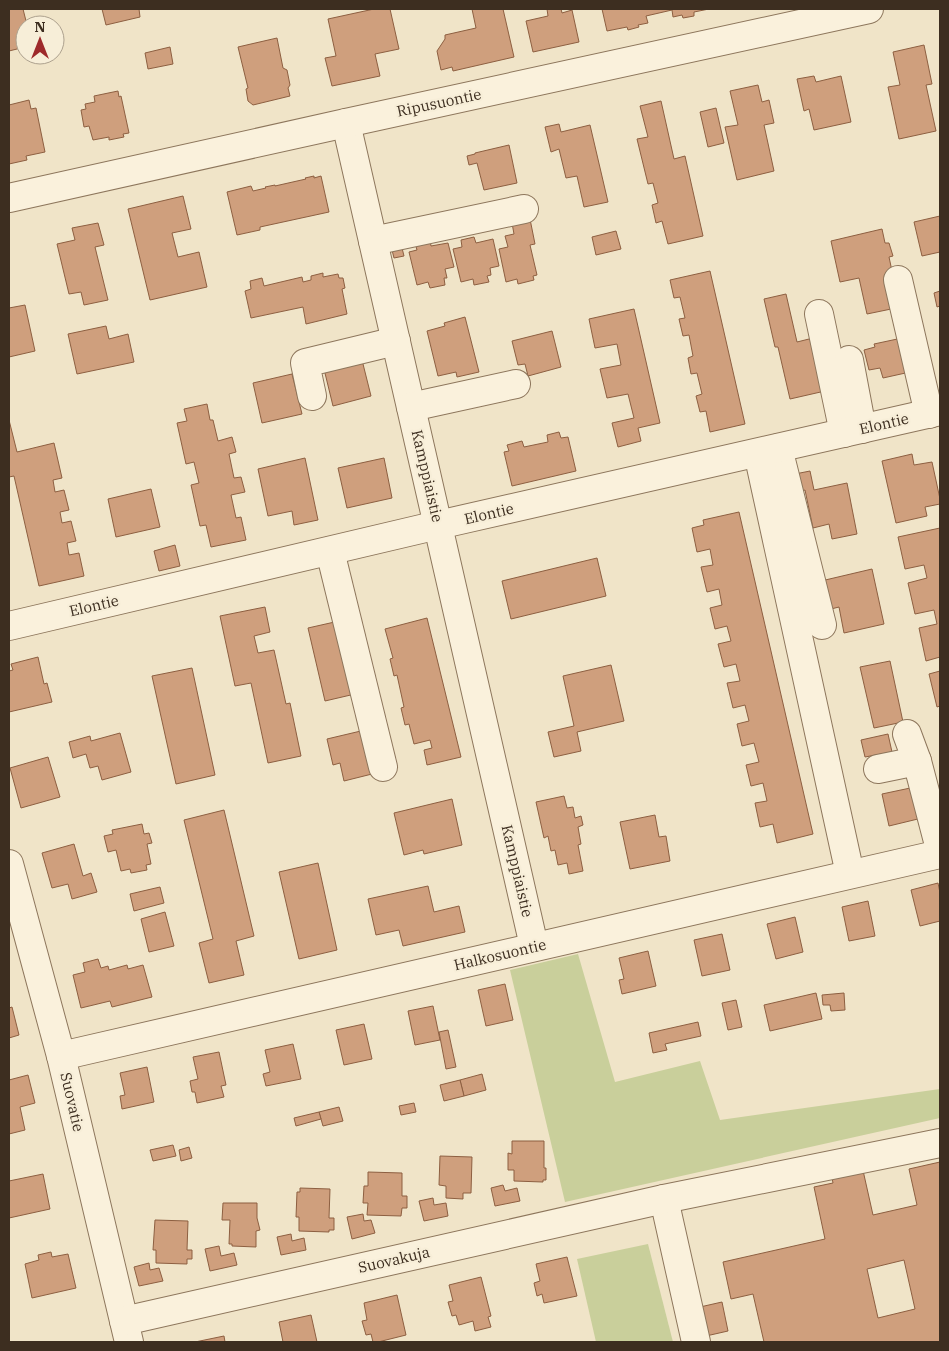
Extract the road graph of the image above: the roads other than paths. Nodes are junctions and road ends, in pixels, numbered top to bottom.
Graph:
1 (869, 9) edge
2 (346, 123) junction
3 (9, 198) edge
4 (524, 209) dead end
5 (373, 241) junction
6 (898, 280) dead end
7 (819, 314) dead end
8 (396, 340) junction
9 (850, 360) dead end
10 (516, 384) dead end
11 (312, 396) dead end
12 (411, 408) junction
13 (934, 413) edge
14 (853, 431) junction
15 (768, 450) junction
16 (438, 525) junction
17 (330, 551) junction
18 (822, 625) dead end
19 (9, 626) edge
20 (907, 734) dead end
21 (917, 761) junction
22 (383, 767) dead end
23 (878, 769) dead end
24 (940, 849) edge
25 (940, 854) edge
26 (9, 864) edge
27 (850, 874) junction
28 (534, 946) junction
29 (61, 1056) junction
30 (940, 1143) edge
31 (664, 1198) junction
32 (126, 1332) edge
33 (696, 1342) edge

1 - 2 street, Ripusuontie
2 - 3 street, Ripusuontie
2 - 5 street, Kamppiaistie
4 - 5 street
5 - 8 street, Kamppiaistie
6 - 13 street
7 - 14 street
8 - 11 street
8 - 12 street, Kamppiaistie
9 - 14 street
10 - 12 street
12 - 16 street, Kamppiaistie
13 - 14 street, Elontie
14 - 15 street, Elontie
15 - 16 street, Elontie
15 - 18 street
15 - 27 street
16 - 17 street, Elontie
16 - 28 street, Kamppiaistie
17 - 19 street, Elontie
17 - 22 street
20 - 21 street
21 - 23 street
21 - 24 street
25 - 27 street, Halkosuontie
26 - 29 street, Suovatie
27 - 28 street, Halkosuontie
28 - 29 street, Halkosuontie
29 - 32 street, Suovatie
30 - 31 street, Suovakuja
31 - 32 street, Suovakuja
31 - 33 street

